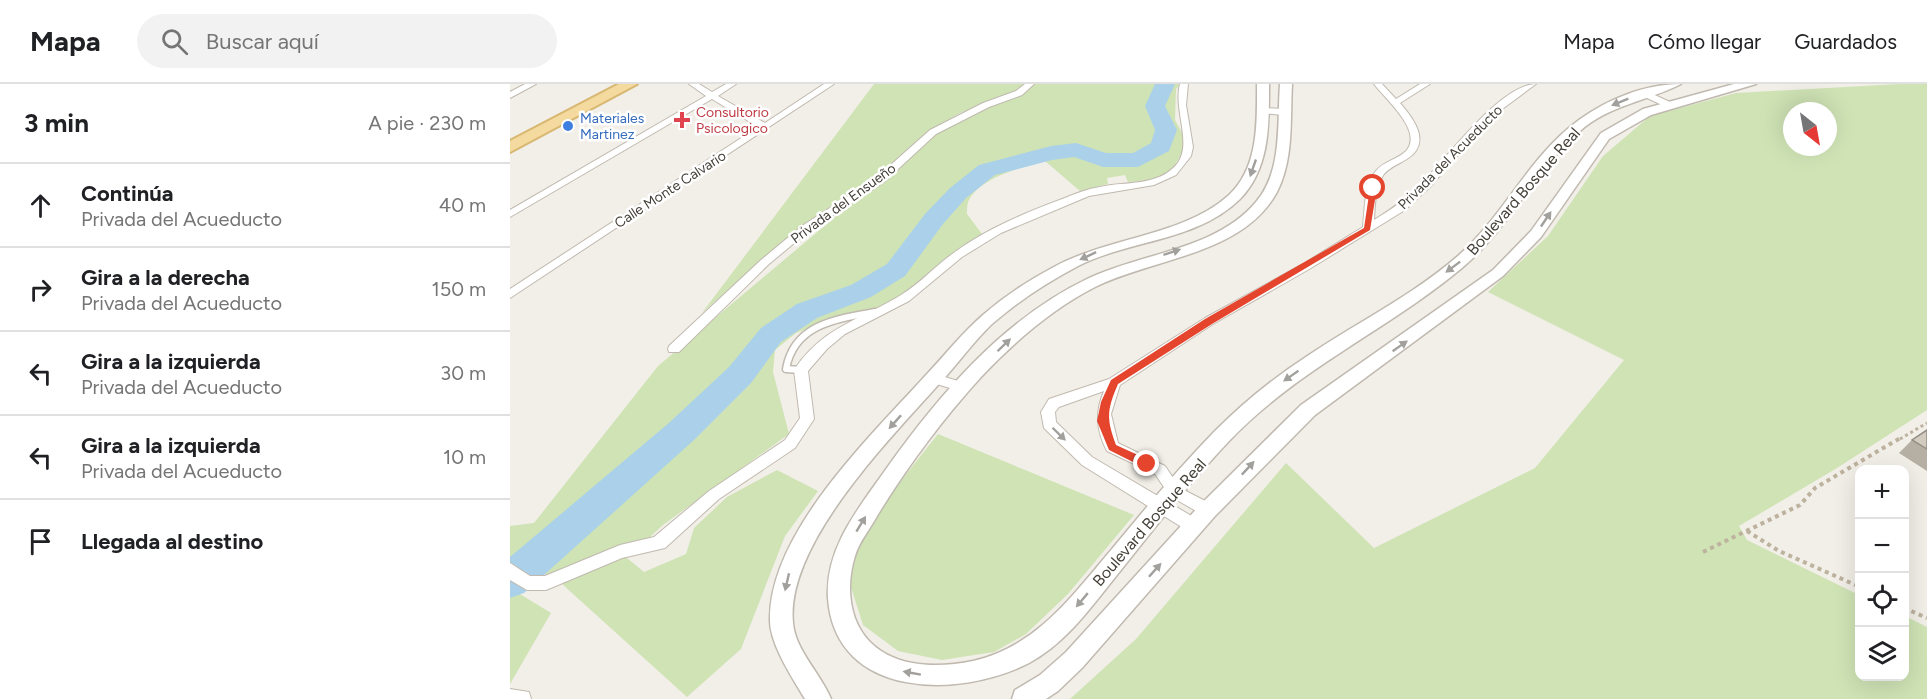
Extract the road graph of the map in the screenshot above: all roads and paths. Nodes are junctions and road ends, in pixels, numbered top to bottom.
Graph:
1 (532, 84) edge
2 (630, 84) edge
3 (693, 84) edge
4 (732, 84) edge
5 (831, 84) edge
6 (1030, 84) edge
7 (1184, 84) edge
8 (1263, 84) edge
9 (1286, 84) edge
10 (1378, 84) edge
11 (1426, 84) edge
12 (1532, 84) edge
13 (1675, 84) edge
14 (1750, 84) edge
15 (1644, 93) junction
16 (510, 95) edge
17 (711, 96) junction
18 (1395, 103) junction
19 (1669, 105) junction
20 (1265, 111) junction
21 (1283, 112) junction
22 (765, 127) junction
23 (510, 147) edge
24 (510, 214) edge
25 (1368, 229) junction
26 (510, 294) edge
27 (881, 311) junction
28 (674, 349) dead end
29 (801, 370) junction
30 (934, 379) junction
31 (1114, 382) junction
32 (963, 387) junction
33 (1927, 423) edge
34 (1112, 447) junction
35 (1087, 461) junction
36 (1168, 499) junction
37 (1201, 518) junction
38 (1747, 531) junction
39 (1703, 552) dead end
40 (511, 571) edge
41 (1855, 585) edge
42 (1909, 610) edge
43 (1927, 618) edge
44 (510, 698) edge
45 (522, 699) edge
46 (819, 699) edge
47 (1024, 699) edge

1 - 16 street
2 - 23 main road
3 - 17 street
4 - 17 street
5 - 22 street, Calle Monte Calvario
6 - 28 street, Privada del Ensueño
7 - 27 street
8 - 20 street
9 - 21 street, Boulevard Bosque Real
10 - 18 street, Privada del Acueducto
11 - 18 street
12 - 25 street, Privada del Acueducto
13 - 15 street, Boulevard Bosque Real
14 - 19 street, Boulevard Bosque Real
15 - 19 street
15 -> 36 street, Boulevard Bosque Real
17 - 22 street
17 - 24 street
18 - 25 street, Privada del Acueducto
37 -> 19 street, Boulevard Bosque Real
20 - 21 street
20 -> 30 street
32 -> 21 street, Boulevard Bosque Real
22 - 26 street, Calle Monte Calvario
25 - 31 street, Privada del Acueducto
27 - 29 street
27 - 29 lane
29 - 40 street
30 - 32 street
30 -> 46 street
31 - 34 street
31 -> 35 street, Privada del Acueducto
36 -> 32 street, Boulevard Bosque Real
33 - 38 path
34 - 35 street
34 - 36 street, Privada del Acueducto
35 - 36 street, Privada del Acueducto
36 - 37 street, Privada del Acueducto
47 -> 37 street, Boulevard Bosque Real
38 - 39 path
38 - 41 path
42 - 43 path
44 - 45 street

